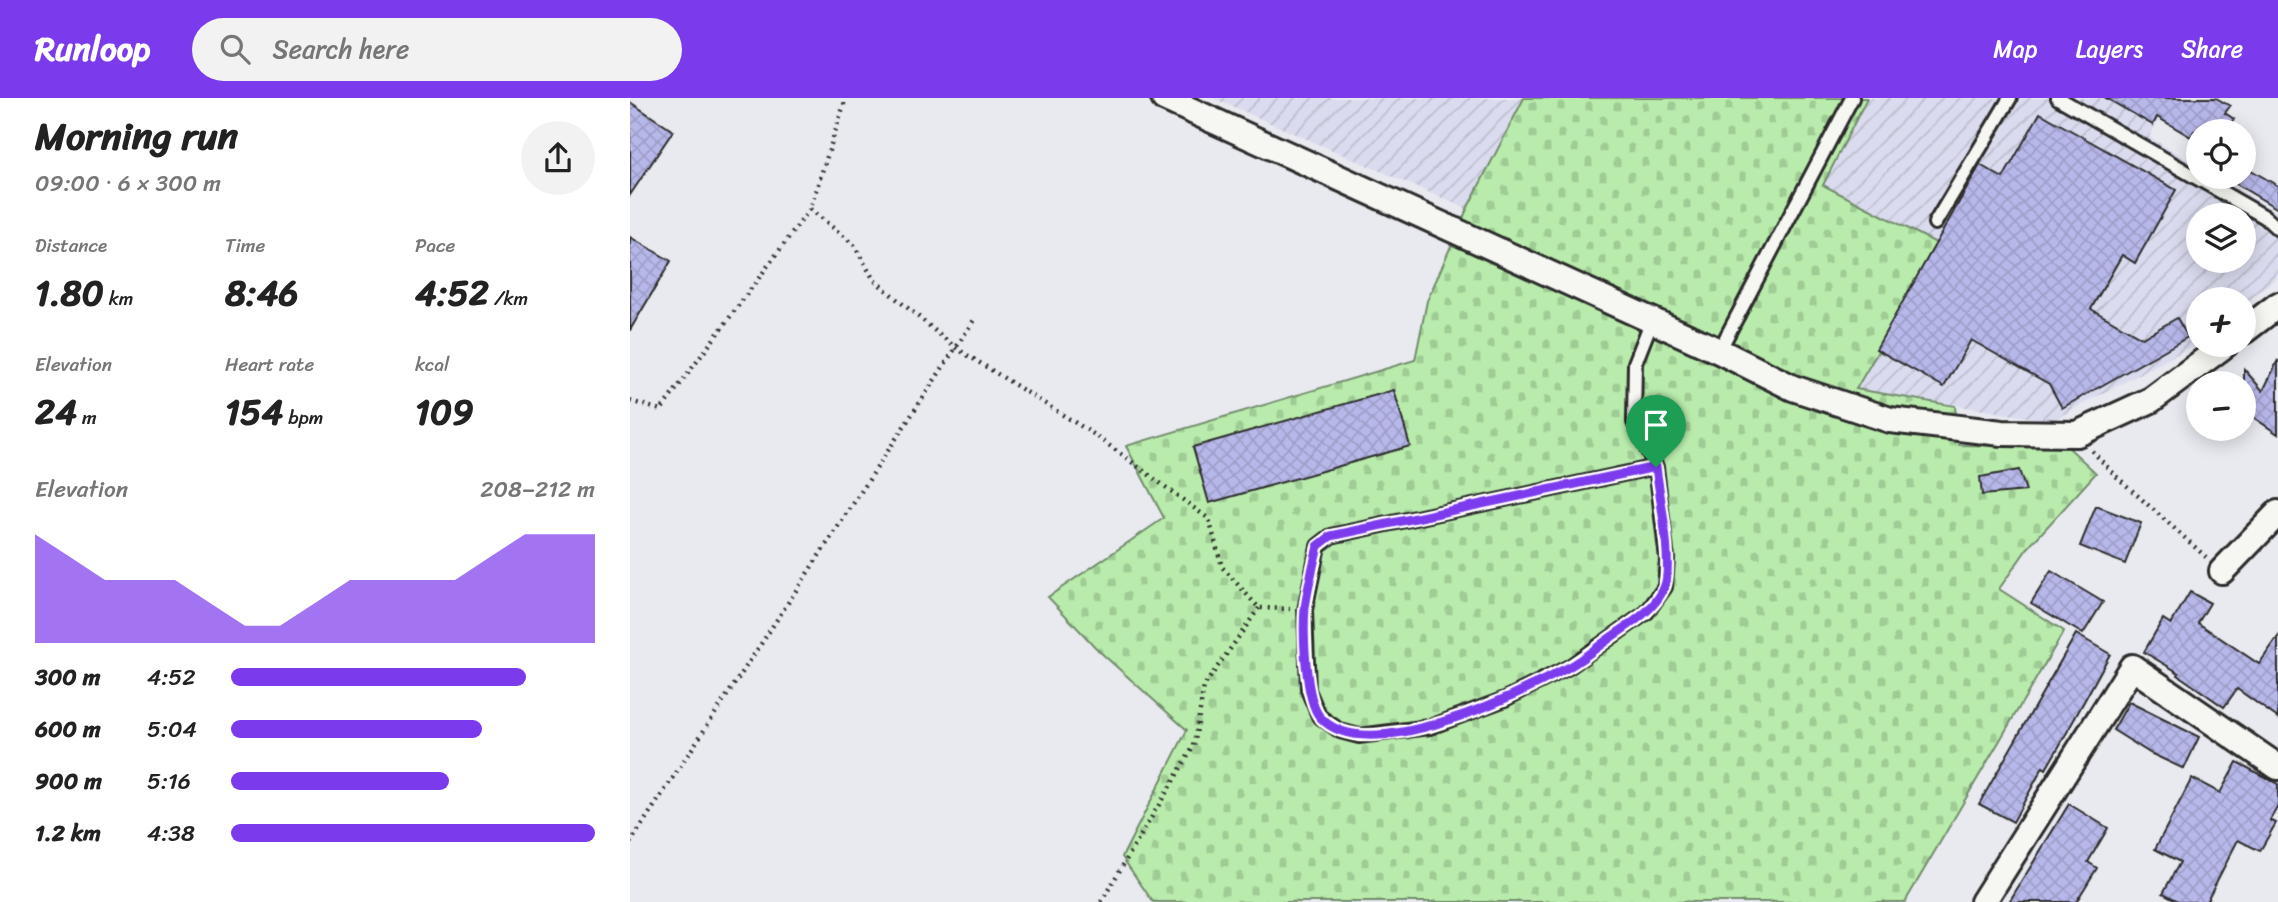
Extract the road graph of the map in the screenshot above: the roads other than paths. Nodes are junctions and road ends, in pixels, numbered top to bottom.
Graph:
1 (1164, 98) edge
2 (1852, 98) edge
3 (2010, 98) edge
4 (2058, 98) edge
5 (1935, 223) dead end
6 (2278, 229) edge
7 (2278, 305) edge
8 (1651, 320) junction
9 (2256, 322) edge
10 (1719, 351) junction
11 (2209, 357) edge
12 (1656, 467) junction
13 (2278, 513) edge
14 (2222, 571) road end
15 (2278, 767) edge
16 (1983, 902) edge

1 - 8 street
2 - 10 lane
3 - 5 lane
4 - 6 lane
7 - 9 street
8 - 10 street
8 - 12 lane
10 - 11 street
12 - 12 lane
13 - 14 street
15 - 16 street

